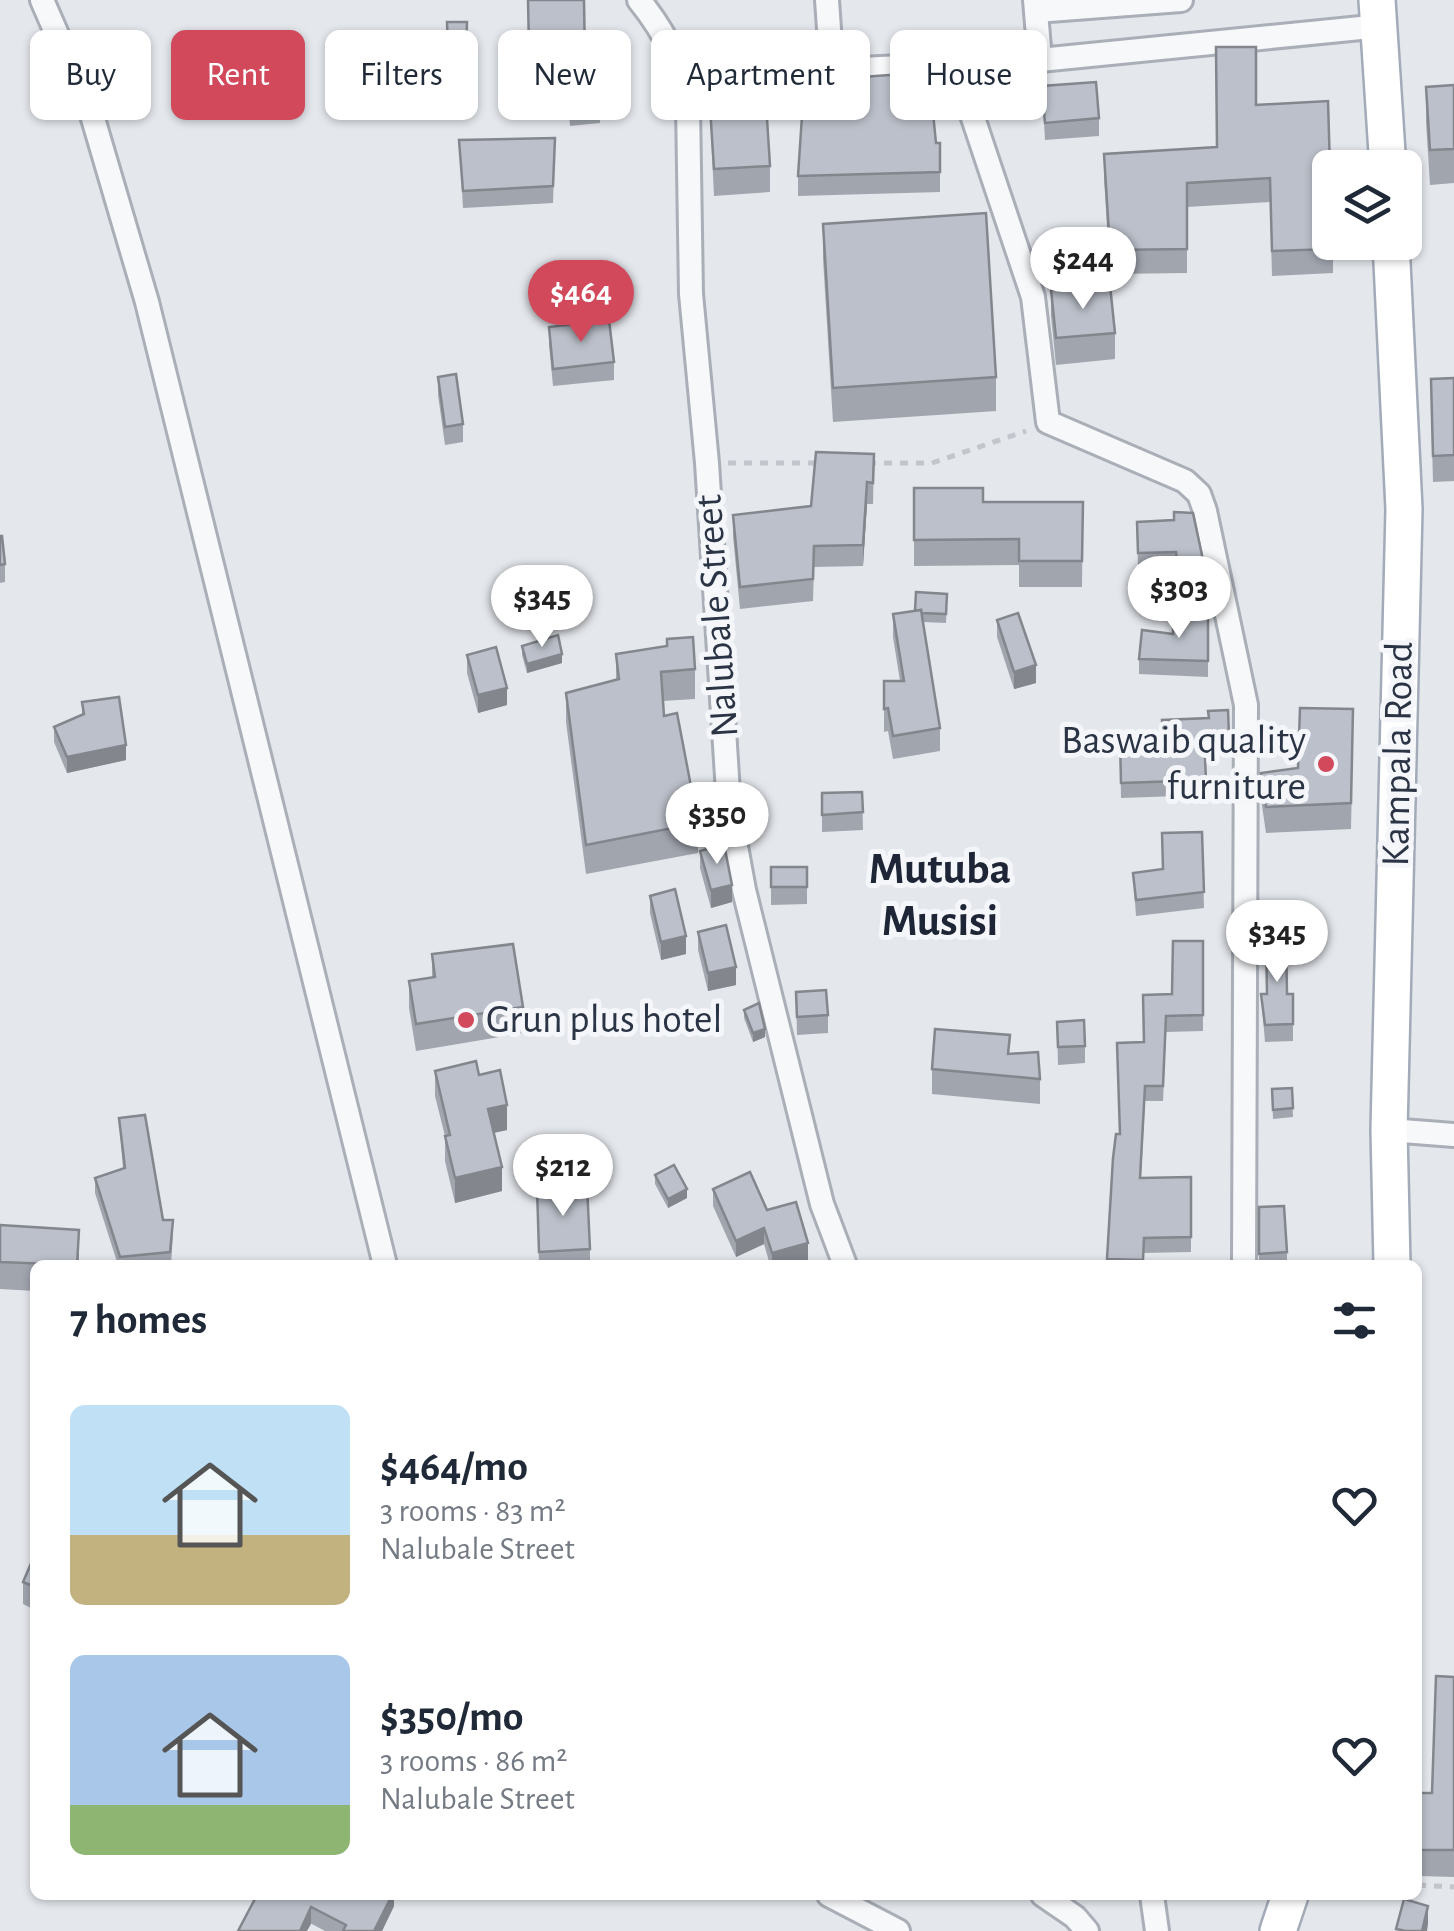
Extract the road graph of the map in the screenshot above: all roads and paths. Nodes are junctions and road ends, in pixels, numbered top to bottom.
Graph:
1 (42, 0) edge
2 (639, 0) edge
3 (827, 0) edge
4 (1180, 0) edge
5 (1036, 6) edge
6 (659, 10) edge
7 (1379, 13) edge
8 (829, 30) edge
9 (1047, 59) edge
10 (685, 120) edge
11 (974, 120) edge
12 (1387, 150) edge
13 (1392, 260) edge
14 (1048, 422) junction
15 (707, 463) junction
16 (838, 463) edge
17 (857, 463) edge
18 (1389, 1130) junction
19 (1454, 1135) edge
20 (384, 1260) edge
21 (843, 1260) edge
22 (1244, 1260) edge
23 (1392, 1260) edge
24 (1422, 1885) edge
25 (1454, 1887) edge
26 (839, 1900) edge
27 (1050, 1900) edge
28 (1153, 1900) edge
29 (1288, 1900) edge
30 (898, 1931) edge
31 (1087, 1931) edge
32 (1158, 1931) edge
33 (1278, 1931) edge

1 - 20 street
2 - 6 street, Nalubale Street
3 - 8 street
4 - 5 street
7 - 9 street
7 - 12 main road
10 - 15 street, Nalubale Street
11 - 14 street
13 - 18 main road, Kampala Road
14 - 17 path
14 - 22 street
15 - 16 path
15 - 21 street, Nalubale Street
18 - 19 street
18 - 23 main road, Kampala Road
24 - 25 path
26 - 30 street
27 - 31 street
28 - 32 street
29 - 33 main road

